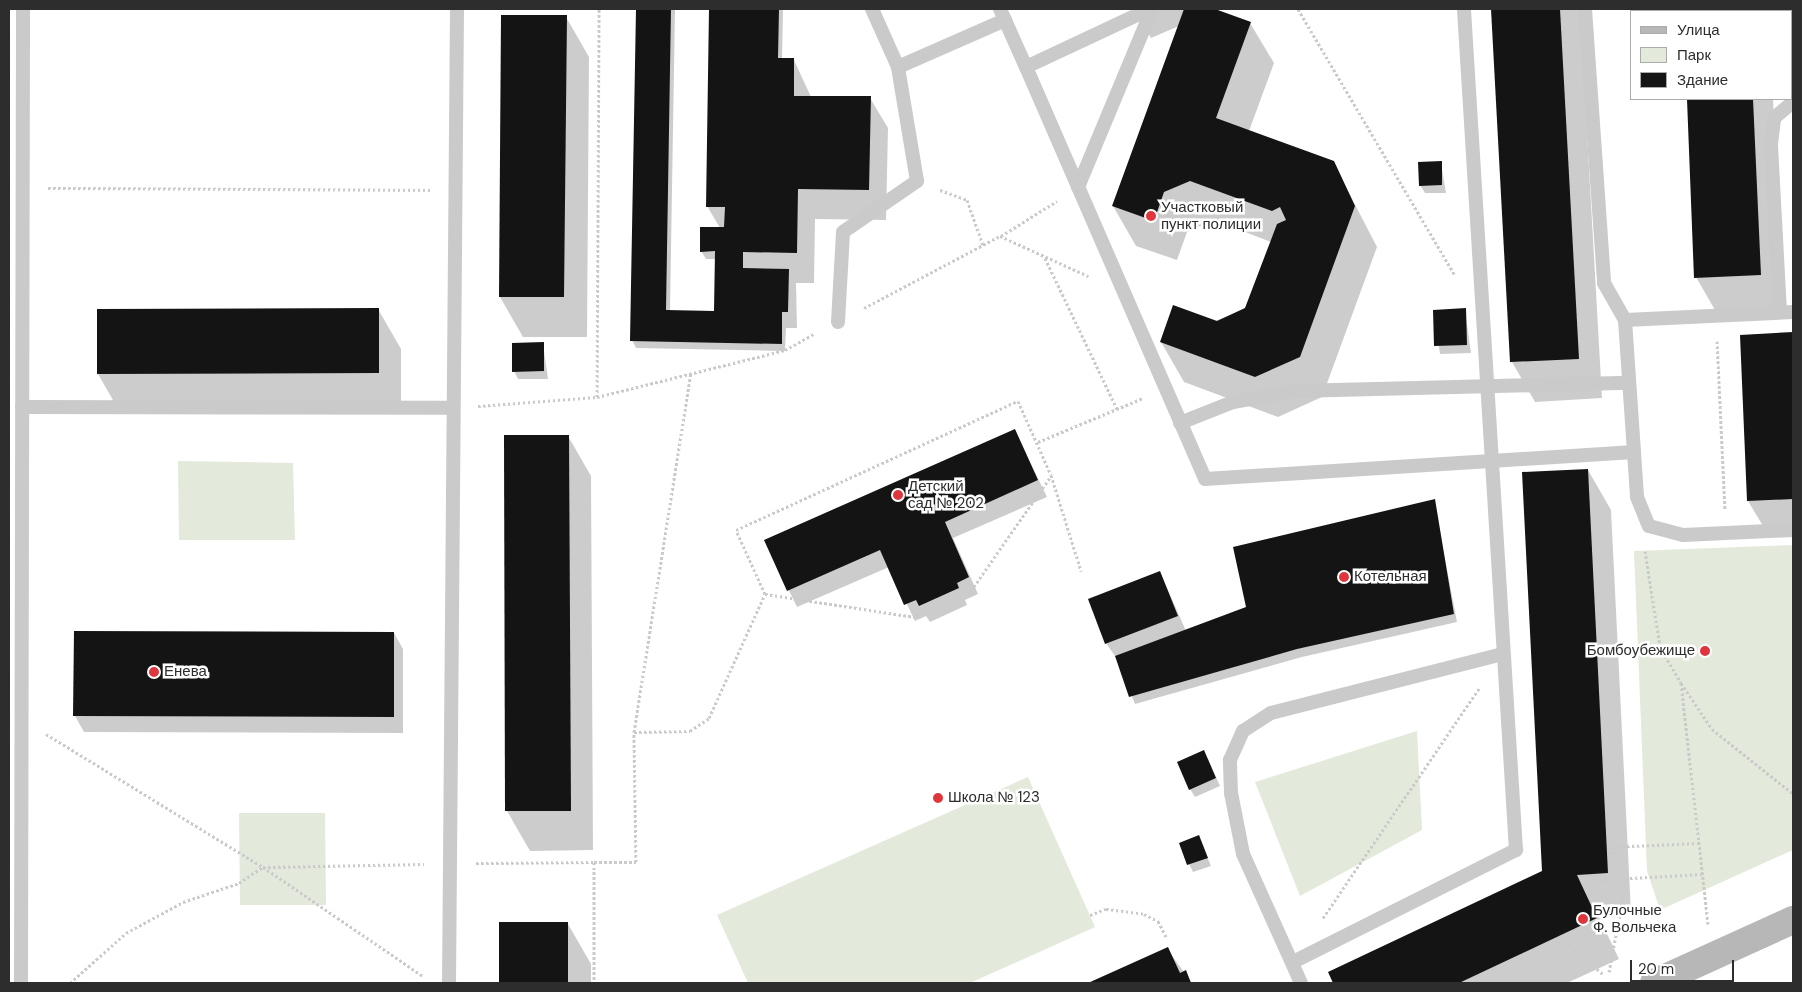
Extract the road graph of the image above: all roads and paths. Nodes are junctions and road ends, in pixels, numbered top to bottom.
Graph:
1 (23, 9) edge
2 (457, 9) edge
3 (599, 9) edge
4 (872, 9) edge
5 (1151, 9) edge
6 (1298, 9) edge
7 (1464, 9) edge
8 (1585, 9) edge
9 (1003, 15) edge
10 (898, 67) junction
11 (1026, 67) junction
12 (1793, 102) edge
13 (917, 181) junction
14 (1078, 187) junction
15 (23, 188) junction
16 (454, 190) junction
17 (1000, 236) junction
18 (983, 245) junction
19 (1045, 258) junction
20 (1456, 278) dead end
21 (1124, 290) junction
22 (1787, 312) edge
23 (1716, 316) junction
24 (1625, 320) junction
25 (838, 322) junction
26 (691, 373) junction
27 (1629, 383) junction
28 (1484, 386) junction
29 (1165, 388) junction
30 (597, 397) junction
31 (22, 407) junction
32 (452, 408) junction
33 (1117, 409) junction
34 (1180, 423) junction
35 (1038, 442) junction
36 (1634, 452) junction
37 (1488, 460) junction
38 (1051, 475) junction
39 (1649, 526) junction
40 (1793, 530) edge
41 (1727, 533) junction
42 (1081, 571) dead end
43 (765, 594) junction
44 (968, 596) dead end
45 (915, 617) dead end
46 (1503, 654) junction
47 (1681, 683) junction
48 (22, 719) junction
49 (634, 732) junction
50 (1793, 794) edge
51 (1699, 843) junction
52 (1607, 847) dead end
53 (1617, 847) junction
54 (1607, 853) dead end
55 (594, 862) junction
56 (447, 863) junction
57 (263, 867) junction
58 (1594, 874) dead end
59 (1703, 874) junction
60 (1627, 878) junction
61 (1090, 915) dead end
62 (1793, 920) edge
63 (1320, 922) dead end
64 (1709, 927) dead end
65 (1559, 936) dead end
66 (1166, 937) dead end
67 (1293, 962) junction
68 (1609, 972) dead end
69 (1604, 975) dead end
70 (426, 978) dead end
71 (21, 983) edge
72 (70, 983) edge
73 (449, 983) edge
74 (594, 983) edge
75 (1301, 983) edge
76 (1654, 983) edge

1 - 15 lane
2 - 16 lane
3 - 30 path
4 - 10 lane
5 - 11 lane
5 - 14 lane
6 - 20 path
7 - 28 lane
8 - 24 lane
9 - 10 lane
9 - 11 lane
10 - 13 lane
11 - 14 lane
12 - 22 lane
13 - 18 path
13 - 25 lane
14 - 17 path
14 - 21 lane
15 - 16 path
15 - 31 lane
16 - 32 lane
17 - 18 path
17 - 19 path
18 - 25 path
19 - 21 path
19 - 33 path
21 - 29 lane
22 - 23 lane
23 - 24 lane
23 - 41 path
24 - 27 lane
25 - 26 path
26 - 30 path
26 - 49 path
27 - 28 lane
27 - 36 lane
28 - 34 lane
28 - 37 lane
29 - 33 path
29 - 34 lane
30 - 32 path
31 - 32 lane
31 - 48 lane
32 - 56 lane
33 - 35 path
34 - 37 lane
35 - 38 path
35 - 43 path
36 - 37 lane
36 - 39 lane
37 - 46 lane
38 - 42 path
38 - 44 path
39 - 41 lane
39 - 47 path
40 - 41 lane
43 - 45 path
43 - 49 path
46 - 63 path
46 - 67 lane
46 - 67 lane
47 - 50 path
47 - 51 path
48 - 57 path
48 - 71 lane
49 - 55 path
51 - 53 path
51 - 59 path
52 - 53 path
53 - 54 path
55 - 56 path
55 - 74 path
56 - 57 path
56 - 73 lane
57 - 70 path
57 - 72 path
58 - 60 path
59 - 60 path
59 - 64 path
60 - 68 path
61 - 66 path
62 - 76 street
65 - 69 path
67 - 75 lane

